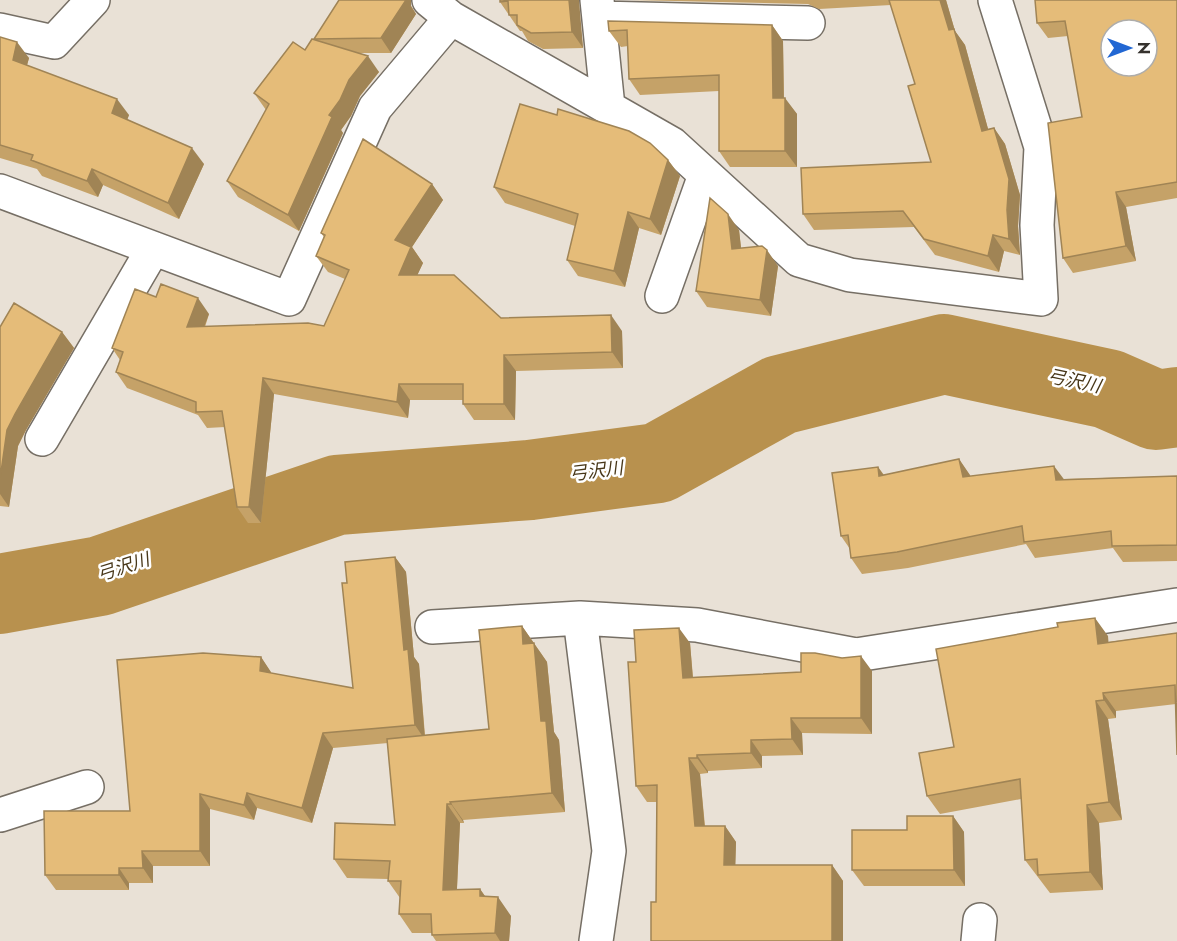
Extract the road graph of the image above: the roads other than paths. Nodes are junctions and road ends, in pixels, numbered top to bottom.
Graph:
1 (93, 0) edge
2 (995, 0) edge
3 (440, 9) edge
4 (598, 9) edge
5 (808, 23) dead end
6 (0, 30) edge
7 (608, 107) junction
8 (705, 175) junction
9 (0, 190) edge
10 (153, 249) junction
11 (662, 296) dead end
12 (42, 439) dead end
13 (1177, 605) edge
14 (580, 618) junction
15 (432, 627) dead end
16 (87, 787) dead end
17 (0, 815) edge
18 (596, 941) edge

1 - 6 street
2 - 8 street
3 - 7 street
3 - 10 street
4 - 5 street
4 - 7 street
7 - 8 street
8 - 11 street
9 - 10 street
10 - 12 street
13 - 14 street
14 - 15 street
14 - 18 street
16 - 17 street

